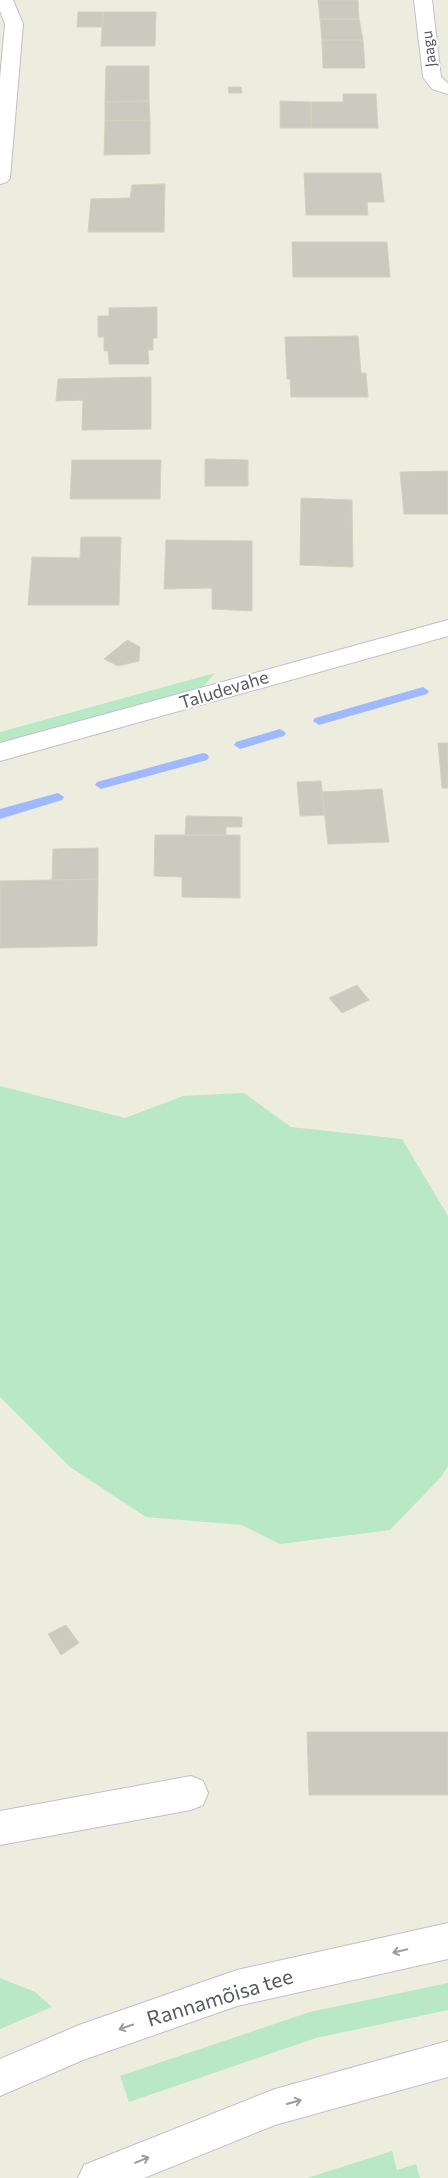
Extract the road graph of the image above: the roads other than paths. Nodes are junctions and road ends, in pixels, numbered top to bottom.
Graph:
1 (4, 0) edge
2 (423, 0) edge
3 (448, 89) edge
4 (3, 127) edge
5 (0, 178) edge
6 (448, 628) edge
7 (0, 752) edge
8 (191, 1793) dead end
9 (0, 1828) edge
10 (448, 1940) edge
11 (448, 2059) edge
12 (0, 2078) edge
13 (97, 2178) edge

1 - 4 street
2 - 3 street, Jaagu
4 - 5 street
6 - 7 street, Taludevahe
8 - 9 street
10 -> 12 street, Rannamõisa tee
13 -> 11 street

